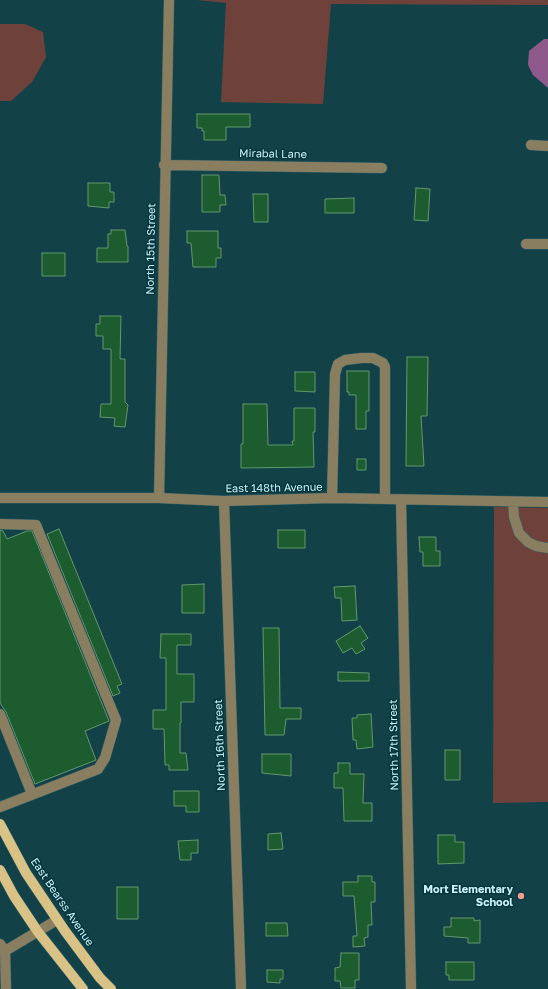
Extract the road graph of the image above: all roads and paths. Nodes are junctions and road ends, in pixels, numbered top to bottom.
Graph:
1 (169, 0) edge
2 (532, 145) dead end
3 (548, 146) edge
4 (164, 165) junction
5 (382, 168) dead end
6 (526, 244) dead end
7 (548, 244) edge
8 (0, 498) edge
9 (159, 498) junction
10 (332, 498) junction
11 (385, 499) junction
12 (401, 500) junction
13 (224, 501) junction
14 (513, 502) junction
15 (548, 502) edge
16 (0, 524) edge
17 (548, 548) edge
18 (0, 714) edge
19 (32, 794) junction
20 (0, 807) edge
21 (0, 824) edge
22 (0, 870) edge
23 (57, 920) junction
24 (38, 932) junction
25 (2, 948) edge
26 (6, 989) edge
27 (83, 989) edge
28 (111, 989) edge
29 (240, 989) edge
30 (411, 989) edge

1 - 4 street, North 15th Street
2 - 3 street
4 - 5 street, Mirabal Lane
4 - 9 street, North 15th Street
6 - 7 street
8 - 9 street, East 148th Avenue
9 - 13 street, East 148th Avenue
10 - 11 street, East 148th Avenue
10 - 11 street
10 - 13 street, East 148th Avenue
11 - 12 street, East 148th Avenue
12 - 14 street, East 148th Avenue
12 - 30 street, North 17th Street
13 - 29 street, North 16th Street
14 - 15 street, East 148th Avenue
14 - 17 street
16 - 19 street
18 - 19 street
19 - 20 street
21 - 23 main road, East Bearss Avenue
22 - 24 main road
23 - 24 street
23 - 28 main road, East Bearss Avenue
24 - 25 street
24 - 27 main road
25 - 26 street

